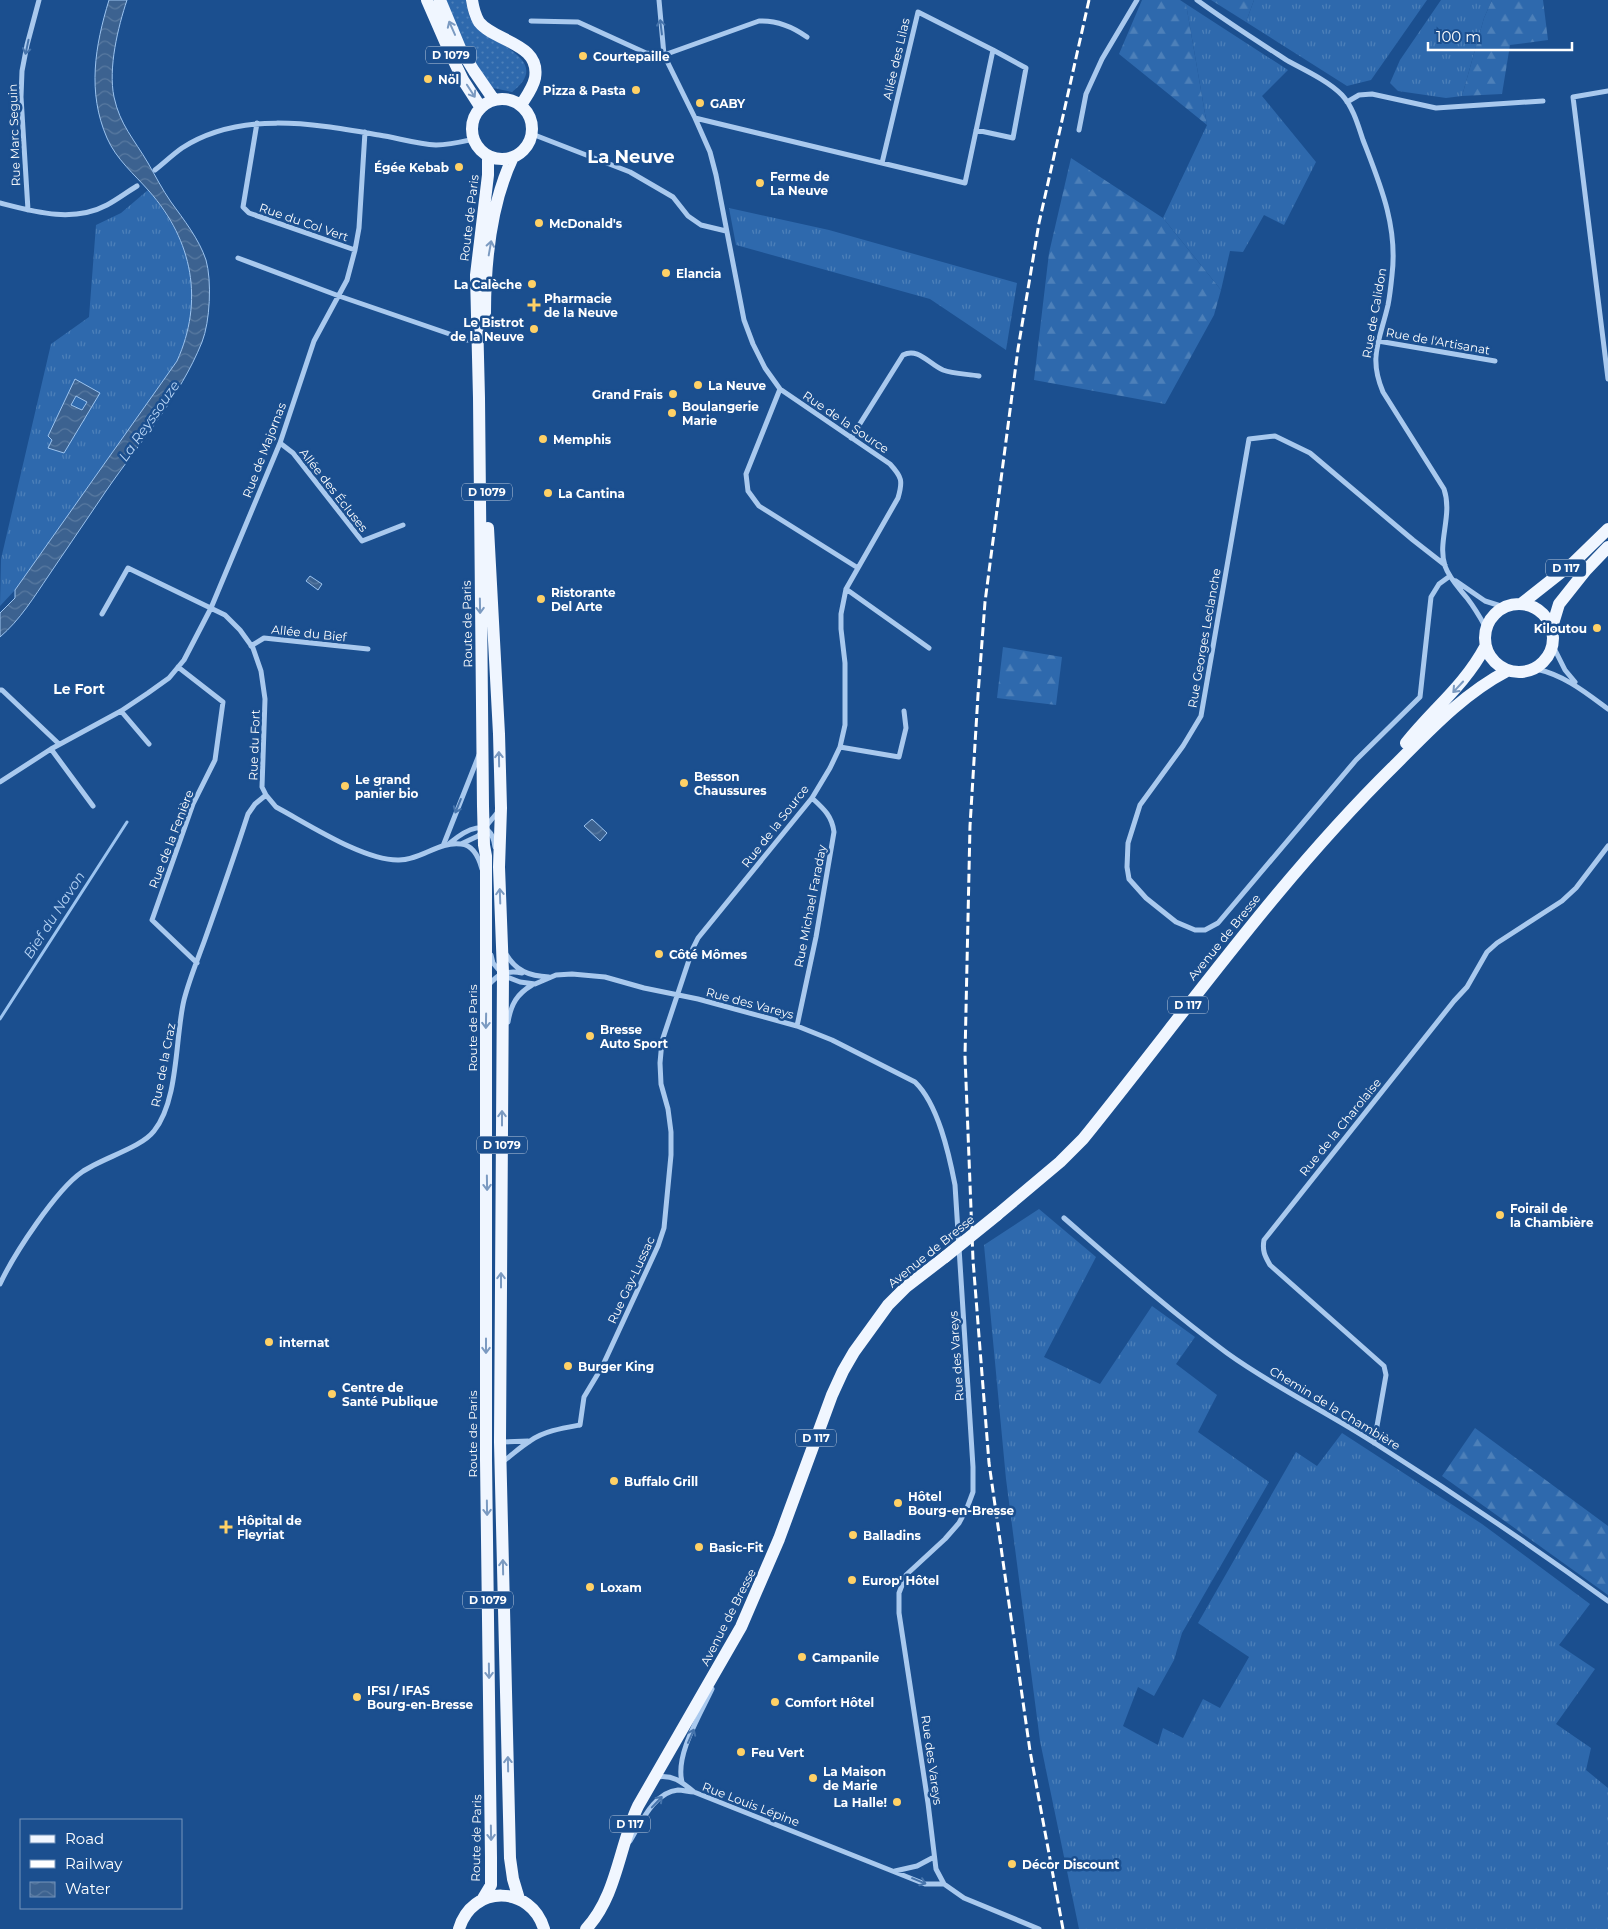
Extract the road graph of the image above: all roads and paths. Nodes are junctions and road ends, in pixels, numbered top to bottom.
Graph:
1 (39, 0) edge
2 (427, 0) edge
3 (440, 0) edge
4 (472, 0) edge
5 (659, 0) edge
6 (1138, 0) edge
7 (1197, 0) edge
8 (531, 21) dead end
9 (807, 37) dead end
10 (993, 50) junction
11 (664, 54) junction
12 (1608, 91) edge
13 (494, 100) junction
14 (1543, 101) dead end
15 (1346, 102) junction
16 (521, 105) junction
17 (481, 108) junction
18 (695, 118) junction
19 (257, 123) junction
20 (976, 130) junction
21 (1079, 130) dead end
22 (365, 132) junction
23 (532, 134) junction
24 (474, 139) junction
25 (488, 156) junction
26 (513, 158) junction
27 (882, 163) junction
28 (155, 170) dead end
29 (137, 186) dead end
30 (0, 203) edge
31 (28, 210) junction
32 (726, 231) junction
33 (355, 250) junction
34 (238, 258) dead end
35 (339, 296) junction
36 (477, 341) junction
37 (1378, 341) junction
38 (1495, 361) dead end
39 (979, 376) dead end
40 (1608, 379) edge
41 (780, 389) junction
42 (851, 438) junction
43 (280, 443) junction
44 (403, 525) dead end
45 (1608, 529) edge
46 (1608, 547) edge
47 (1445, 565) junction
48 (858, 568) junction
49 (1450, 576) junction
50 (846, 589) junction
51 (1521, 604) junction
52 (1504, 607) junction
53 (211, 608) junction
54 (102, 614) dead end
55 (1552, 627) junction
56 (1486, 628) junction
57 (251, 646) junction
58 (1553, 646) junction
59 (929, 648) dead end
60 (1485, 648) junction
61 (368, 649) dead end
62 (178, 668) junction
63 (1536, 669) junction
64 (1507, 671) junction
65 (0, 690) edge
66 (1584, 691) junction
67 (1608, 709) edge
68 (121, 711) junction
69 (904, 711) dead end
70 (59, 744) junction
71 (149, 744) dead end
72 (482, 744) junction
73 (840, 747) junction
74 (51, 749) junction
75 (0, 782) edge
76 (1372, 788) junction
77 (266, 795) junction
78 (812, 798) junction
79 (93, 806) dead end
80 (500, 808) junction
81 (484, 829) junction
82 (460, 844) junction
83 (446, 845) junction
84 (1608, 846) edge
85 (499, 867) junction
86 (486, 884) junction
87 (486, 937) junction
88 (501, 944) junction
89 (197, 963) junction
90 (503, 973) junction
91 (524, 973) junction
92 (552, 977) junction
93 (535, 984) junction
94 (486, 988) junction
95 (677, 994) junction
96 (797, 1026) junction
97 (502, 1064) junction
98 (1064, 1218) dead end
99 (0, 1284) edge
100 (529, 1441) junction
101 (500, 1442) junction
102 (1374, 1443) junction
103 (500, 1464) junction
104 (1608, 1601) edge
105 (730, 1648) junction
106 (653, 1778) junction
107 (682, 1782) junction
108 (694, 1792) junction
109 (934, 1857) junction
110 (894, 1871) junction
111 (615, 1874) junction
112 (944, 1884) junction
113 (519, 1899) junction
114 (482, 1900) junction
115 (459, 1929) edge
116 (544, 1929) edge
117 (586, 1929) edge
118 (1039, 1929) edge

1 -> 31 street, Rue Marc Seguin
2 -> 17 main road, D 1079
13 -> 3 main road, D 1079
4 - 16 main road
11 -> 5 street, Rue de la Source
6 - 21 street
7 - 15 street, Rue de Calidon
8 - 11 street
9 - 11 street
10 - 20 street
10 - 20 street, Allée des Lilas
10 - 27 street, Allée des Lilas
11 - 18 street, Rue de la Source
12 - 40 street
13 - 16 main road
13 - 17 main road
14 - 15 street
15 - 37 street, Rue de Calidon
16 - 23 main road
17 - 24 main road
18 - 27 street
18 - 32 street, Rue de la Source
19 - 22 street
19 - 28 street
19 - 33 street, Rue du Col Vert
20 - 27 street
22 - 24 street
22 - 33 street, Rue de Majornas
23 - 26 main road
23 - 32 street
24 - 25 main road
25 - 26 main road
25 - 36 main road, Route de Paris / D 1079
80 -> 26 main road, Route de Paris / D 1079
29 - 31 street
30 - 31 street
32 - 41 street, Rue de la Source
33 - 35 street, Rue de Majornas
34 - 35 street
35 - 36 street
35 - 43 street, Rue de Majornas
36 -> 72 main road, Route de Paris / D 1079
37 - 38 street, Rue de l'Artisanat
37 - 47 street, Rue de Calidon
39 - 42 street
41 - 42 street, Rue de la Source
41 - 48 street
42 - 48 street, Rue de la Source
43 - 44 street, Allée des Écluses
43 - 53 street, Rue de Majornas
45 - 51 main road, D 117
46 - 55 main road, D 117
47 - 49 street, Rue de Calidon
47 - 49 street, Rue Georges Leclanche
48 - 50 street, Rue de la Source
49 - 52 street
49 - 56 street, Rue de Calidon
50 - 59 street
50 - 73 street, Rue de la Source
51 - 52 main road
51 - 55 main road
52 - 56 main road
53 - 54 street, Rue du Fort
53 - 57 street, Rue du Fort
53 - 62 street, Rue de Majornas
55 - 58 main road
56 - 60 main road
57 - 61 street, Allée du Bief
57 - 77 street, Rue du Fort
58 - 63 main road
58 - 66 street
60 - 64 main road
60 -> 76 main road, Avenue de Bresse / D 117
62 - 68 street, Rue de Majornas
62 - 89 street, Rue de la Fenière
63 - 64 main road
63 - 66 street
64 - 76 main road, Avenue de Bresse / D 117
65 - 70 street
66 - 67 street
68 - 70 street, Rue de Majornas
68 - 71 street
69 - 73 street
70 - 74 street, Rue de Majornas
72 - 81 main road, Route de Paris / D 1079
72 -> 83 street
73 - 78 street, Rue de la Source
74 - 75 street, Rue de Majornas
74 - 79 street
76 - 105 main road, Avenue de Bresse / D 117, bridge
77 - 83 street, Rue du Fort
77 - 89 street, Rue de la Craz
78 - 95 street, Rue de la Source
78 - 96 street, Rue Michael Faraday
80 - 81 street, Rue du Fort
80 - 85 main road, Route de Paris / D 1079
81 - 82 street, Rue du Fort
81 - 83 street, Rue du Fort
81 - 85 street
81 - 86 main road, Route de Paris / D 1079
82 - 83 street, Rue du Fort
82 - 86 street
84 - 102 street, Rue de la Charolaise
88 -> 85 main road, Route de Paris / D 1079
86 - 87 main road, Route de Paris / D 1079
87 - 90 street
87 - 94 main road, Route de Paris / D 1079
88 - 90 main road, Route de Paris / D 1079
88 - 91 street
89 - 99 street, Rue de la Craz
90 - 91 street, Rue des Vareys
90 - 93 street
90 - 94 street
90 - 97 main road, Route de Paris / D 1079
91 - 92 street, Rue des Vareys
92 - 93 street, Rue des Vareys
92 - 95 street, Rue des Vareys
93 - 97 street, Rue des Vareys
94 -> 114 main road, Route de Paris / D 1079
95 - 96 street, Rue des Vareys
95 - 100 street, Rue Gay-Lussac
96 - 109 street, Rue des Vareys
101 -> 97 main road, Route de Paris / D 1079
98 - 102 street, Chemin de la Chambière
100 - 101 street, Rue Gay-Lussac
100 - 103 street, Rue Gay-Lussac
101 - 103 main road, Route de Paris / D 1079
102 - 104 street, Chemin de la Chambière
113 -> 103 main road, Route de Paris / D 1079
105 - 106 main road, Avenue de Bresse / D 117
107 -> 105 street
106 - 107 street
106 - 111 main road, Avenue de Bresse / D 117
107 - 108 street, Rue Louis Lépine
108 - 110 street, Rue Louis Lépine
111 -> 108 street
109 - 110 street
109 - 112 street, Rue des Vareys
110 -> 112 street, Rue Louis Lépine
111 - 117 main road, Avenue de Bresse / D 117
112 - 118 street
113 - 114 main road
113 - 116 main road
114 - 115 main road

